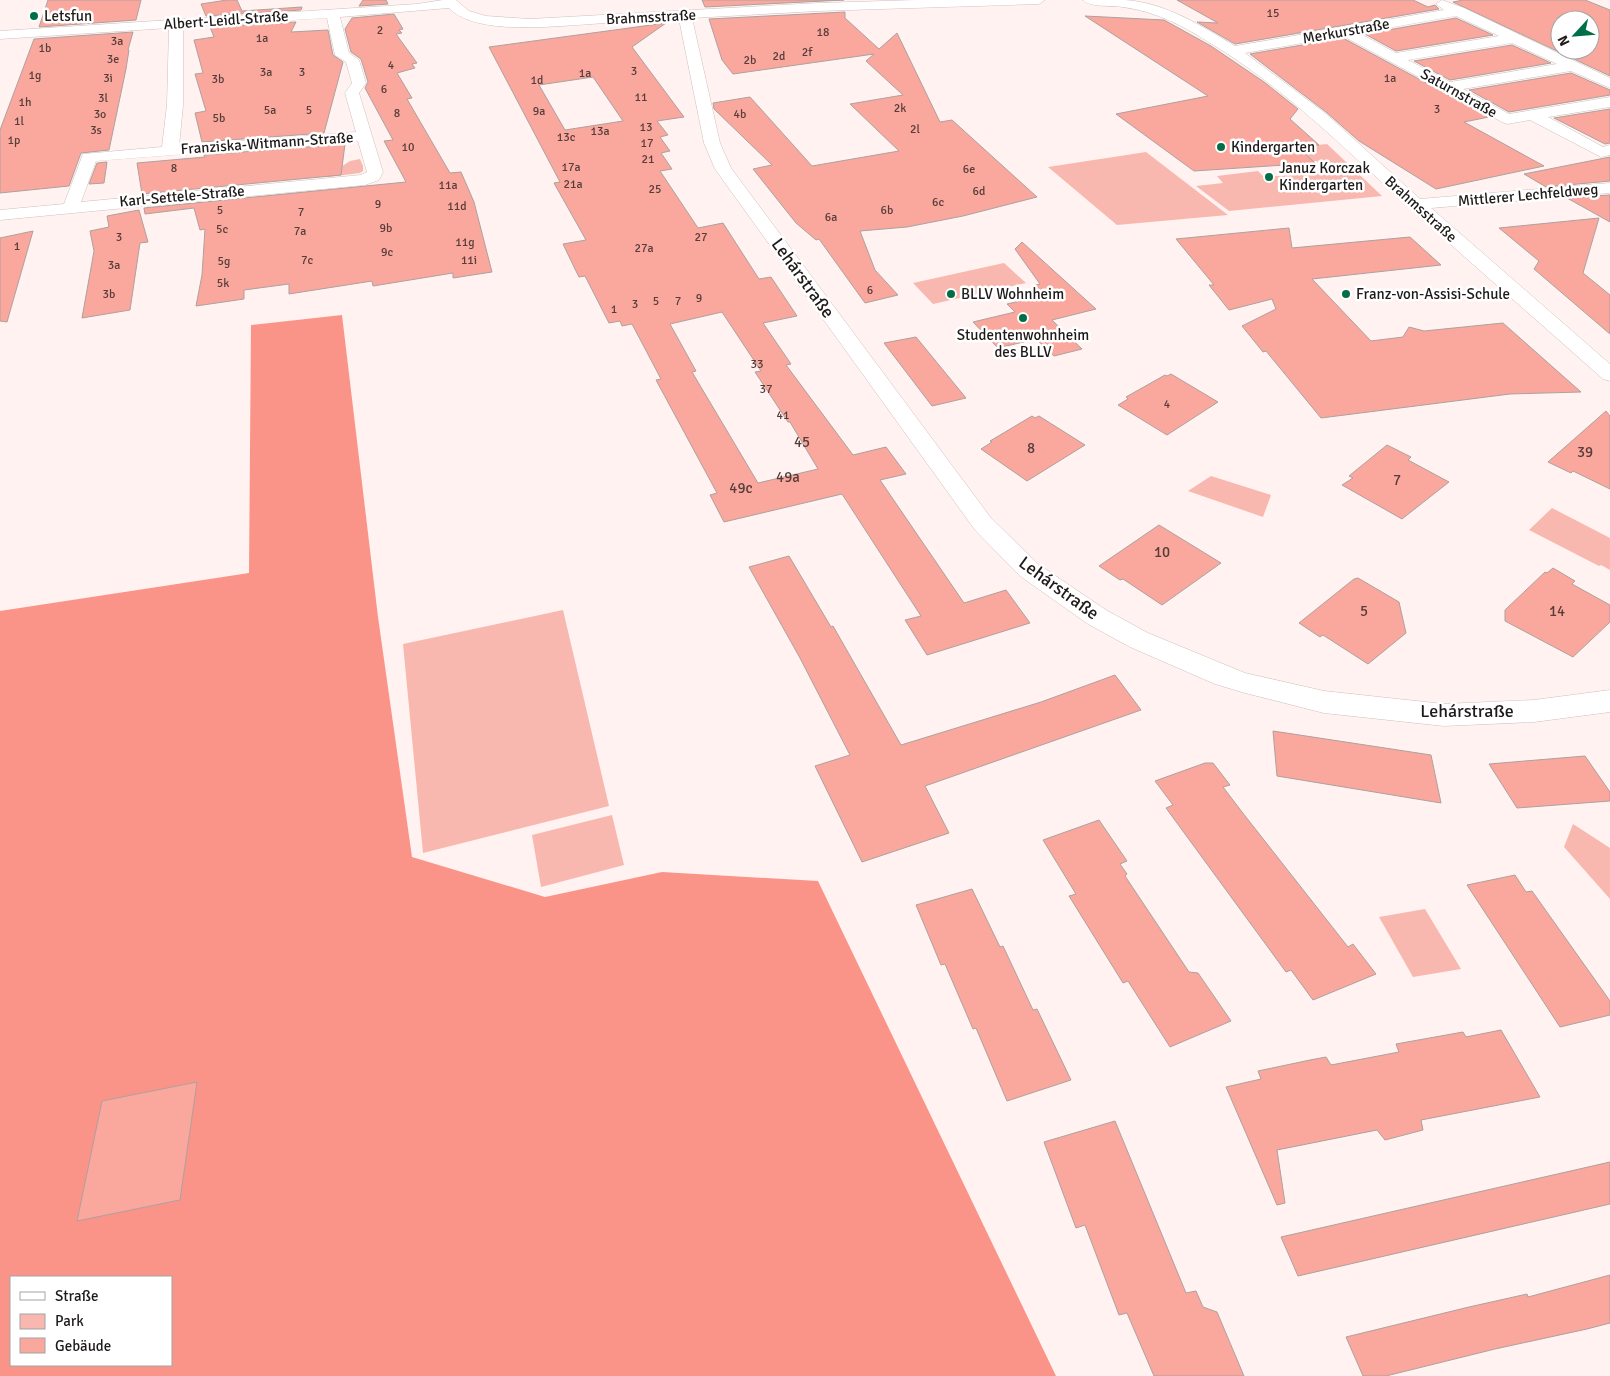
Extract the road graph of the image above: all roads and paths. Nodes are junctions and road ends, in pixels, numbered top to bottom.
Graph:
1 (1039, 0) edge
2 (1090, 0) edge
3 (1435, 0) edge
4 (450, 2) edge
5 (1155, 4) edge
6 (1459, 12) junction
7 (333, 14) junction
8 (685, 15) junction
9 (176, 24) junction
10 (1345, 31) junction
11 (0, 35) edge
12 (1515, 38) junction
13 (1233, 51) junction
14 (1394, 58) junction
15 (1573, 66) junction
16 (1610, 84) edge
17 (1448, 88) junction
18 (1610, 102) edge
19 (1532, 115) junction
20 (365, 136) junction
21 (1610, 150) edge
22 (170, 151) junction
23 (1610, 188) edge
24 (1416, 204) junction
25 (71, 207) junction
26 (0, 215) edge
27 (1610, 375) edge
28 (1610, 701) edge

1 - 8 street, Brahmsstraße
2 - 5 street, Brahmsstraße
3 - 6 street
4 - 7 street, Albert-Leidl-Straße
4 - 8 street, Brahmsstraße
5 - 13 street, Brahmsstraße
6 - 10 street, Merkurstraße
6 - 12 street
7 - 9 street, Albert-Leidl-Straße
7 - 20 street
8 - 28 street, Lehárstraße
9 - 11 street, Albert-Leidl-Straße
9 - 22 street
10 - 13 street, Merkurstraße
10 - 14 street, Saturnstraße
12 - 14 street
12 - 15 street
13 - 24 street, Brahmsstraße
14 - 17 street, Saturnstraße
15 - 16 street
15 - 17 street
17 - 19 street, Saturnstraße
18 - 19 street, Saturnstraße
19 - 21 street
20 - 22 street, Franziska-Witmann-Straße
20 - 25 street, Karl-Settele-Straße
22 - 25 street, Franziska-Witmann-Straße
23 - 24 street, Mittlerer Lechfeldweg
24 - 27 street, Brahmsstraße
25 - 26 street, Karl-Settele-Straße

